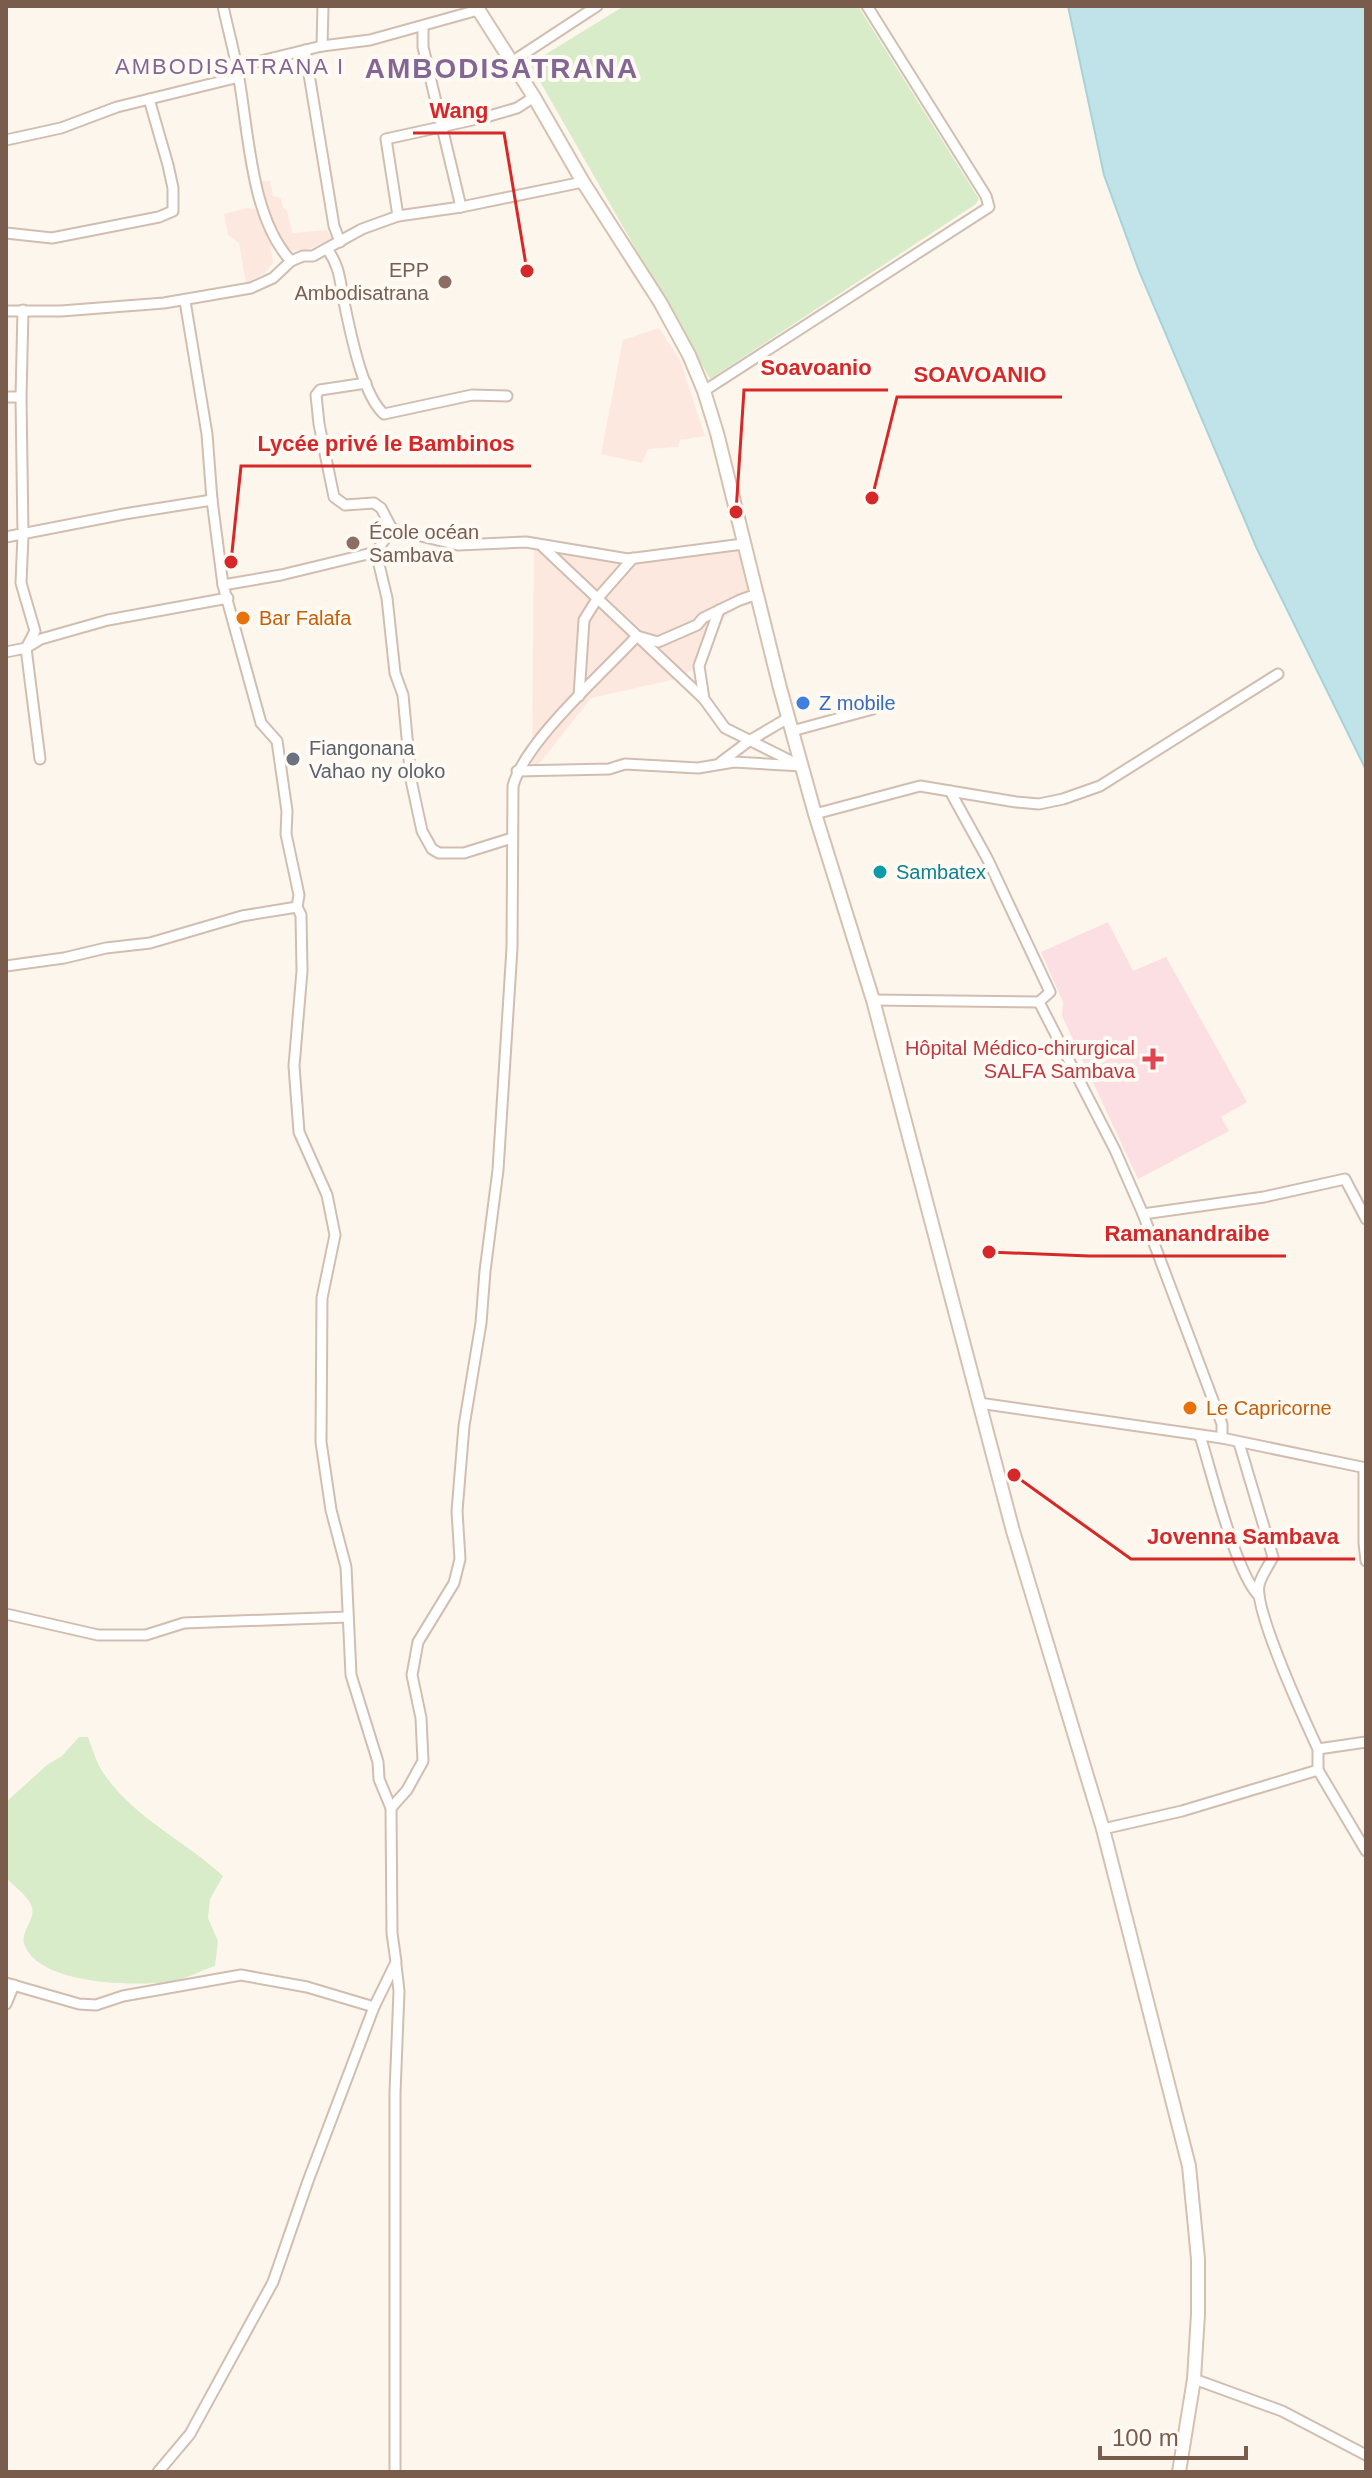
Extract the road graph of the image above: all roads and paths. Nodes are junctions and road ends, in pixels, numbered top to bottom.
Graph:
1 (223, 6) edge
2 (323, 6) edge
3 (597, 6) edge
4 (867, 6) edge
5 (477, 8) edge
6 (423, 26) junction
7 (322, 46) junction
8 (305, 50) junction
9 (510, 63) junction
10 (238, 72) junction
11 (534, 97) junction
12 (149, 99) junction
13 (443, 125) junction
14 (6, 140) edge
15 (583, 182) junction
16 (461, 207) junction
17 (398, 216) junction
18 (6, 233) edge
19 (340, 242) junction
20 (327, 249) junction
21 (291, 261) junction
22 (185, 301) junction
23 (23, 310) junction
24 (6, 311) edge
25 (366, 383) junction
26 (704, 391) junction
27 (507, 396) dead end
28 (6, 397) edge
29 (21, 397) junction
30 (212, 500) junction
31 (392, 529) junction
32 (23, 535) junction
33 (6, 537) edge
34 (743, 544) junction
35 (543, 547) junction
36 (376, 552) junction
37 (633, 558) junction
38 (223, 585) junction
39 (757, 594) junction
40 (228, 598) junction
41 (597, 599) junction
42 (719, 610) junction
43 (637, 636) junction
44 (26, 648) junction
45 (6, 652) edge
46 (1278, 674) dead end
47 (579, 696) junction
48 (704, 699) junction
49 (873, 709) dead end
50 (788, 718) junction
51 (792, 731) junction
52 (749, 741) junction
53 (40, 759) dead end
54 (719, 764) junction
55 (802, 766) junction
56 (517, 771) junction
57 (950, 791) junction
58 (815, 814) junction
59 (512, 838) junction
60 (297, 907) junction
61 (6, 966) edge
62 (873, 1000) junction
63 (1039, 1002) junction
64 (1143, 1214) junction
65 (1366, 1219) edge
66 (979, 1403) junction
67 (1200, 1436) junction
68 (1222, 1438) junction
69 (1239, 1443) junction
70 (1365, 1468) edge
71 (1366, 1561) edge
72 (1259, 1596) junction
73 (6, 1614) edge
74 (348, 1617) junction
75 (1366, 1742) edge
76 (1318, 1749) junction
77 (1318, 1770) junction
78 (391, 1808) junction
79 (1103, 1829) junction
80 (1366, 1851) edge
81 (396, 1962) junction
82 (10, 1984) edge
83 (6, 2004) edge
84 (374, 2007) junction
85 (1194, 2379) junction
86 (1366, 2455) edge
87 (158, 2472) edge
88 (395, 2472) edge
89 (1179, 2472) edge

1 - 10 street
2 - 7 street
3 - 9 street
4 - 26 street
5 - 6 street
5 - 9 main road
6 - 7 street
6 - 13 street
7 - 8 street
8 - 10 street
8 - 19 street
9 - 11 main road
10 - 12 street
10 - 21 street
11 - 13 street
11 - 15 main road
12 - 14 street
12 - 18 street
13 - 16 street
13 - 17 street
15 - 16 street
15 - 26 main road
16 - 17 street
17 - 19 street
19 - 20 street
20 - 21 street
20 - 25 street
21 - 22 street
22 - 23 street
22 - 30 street
23 - 24 street
23 - 29 street
25 - 27 street
25 - 31 street
26 - 34 main road
28 - 29 street
29 - 32 street
30 - 32 street
30 - 38 street
31 - 35 street
31 - 36 street
32 - 33 street
32 - 44 street
34 - 37 street
34 - 39 main road
35 - 37 street
35 - 41 street
36 - 38 street
36 - 59 street
37 - 41 street
38 - 40 street
39 - 42 street
39 - 50 main road
40 - 44 street
40 - 60 street
41 - 43 street
41 - 47 street
42 - 43 street
42 - 48 street
43 - 47 street
43 - 48 street
44 - 45 street
44 - 53 street
46 - 57 street
47 - 56 street
48 - 52 street
49 - 51 street
50 - 51 main road
50 - 52 street
51 - 55 main road
52 - 54 street
52 - 55 street
54 - 55 street
54 - 56 street
55 - 58 main road
56 - 59 street
57 - 58 street
57 - 63 street
58 - 62 main road
59 - 78 street
60 - 61 street
60 - 74 street
62 - 63 street
62 - 66 main road
63 - 64 street
64 - 65 street
64 - 68 street
66 - 67 street
66 - 79 main road
67 - 68 street
67 - 72 street
68 - 69 street
69 - 70 street
69 - 72 street
70 - 71 street
72 - 76 street
73 - 74 street
74 - 78 street
75 - 76 street
76 - 77 street
77 - 79 street
77 - 80 street
78 - 81 street
79 - 85 main road
81 - 84 street
81 - 88 street
82 - 83 street
82 - 84 street
84 - 87 street
85 - 86 street
85 - 89 main road

